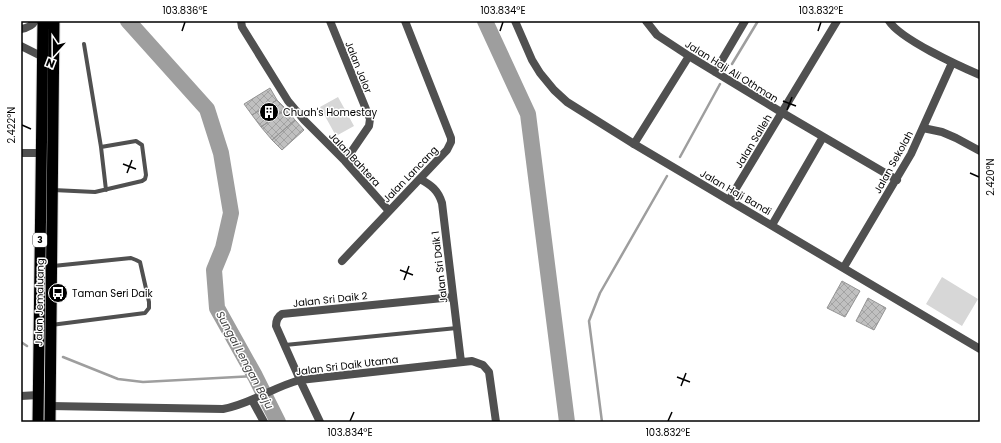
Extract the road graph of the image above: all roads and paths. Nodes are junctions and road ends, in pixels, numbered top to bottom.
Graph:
1 (35, 21) edge
2 (43, 21) edge
3 (54, 21) edge
4 (241, 21) edge
5 (330, 21) edge
6 (404, 21) edge
7 (515, 21) edge
8 (646, 21) edge
9 (745, 21) edge
10 (837, 21) edge
11 (889, 21) edge
12 (21, 29) edge
13 (84, 44) dead end
14 (21, 46) edge
15 (689, 56) junction
16 (43, 58) junction
17 (53, 62) junction
18 (952, 63) junction
19 (715, 72) junction
20 (980, 75) edge
21 (781, 112) junction
22 (923, 128) junction
23 (823, 137) junction
24 (634, 144) junction
25 (101, 147) junction
26 (980, 151) edge
27 (21, 153) edge
28 (40, 153) junction
29 (345, 162) junction
30 (420, 179) junction
31 (897, 180) junction
32 (52, 190) junction
33 (106, 190) junction
34 (729, 200) junction
35 (389, 211) junction
36 (772, 225) junction
37 (342, 261) dead end
38 (51, 266) junction
39 (844, 267) junction
40 (453, 297) junction
41 (51, 325) junction
42 (457, 328) junction
43 (285, 345) junction
44 (980, 349) edge
45 (461, 362) junction
46 (300, 380) junction
47 (38, 395) junction
48 (21, 396) edge
49 (255, 398) junction
50 (50, 406) junction
51 (38, 422) edge
52 (50, 422) edge
53 (264, 422) edge
54 (320, 422) edge
55 (496, 422) edge

1 - 12 street
2 - 16 highway, 3
3 - 17 highway, 3
4 - 29 street, Jalan Bahtera
5 - 29 street, Jalan Jalor
6 - 30 street, Jalan Lancang
7 - 24 street, Jalan Haji Bandi
8 - 15 street, Jalan Haji Ali Othman
9 - 19 street
10 - 21 street, Jalan Salleh
11 - 18 street
13 - 25 lane
14 - 16 street
15 - 19 street, Jalan Haji Ali Othman
15 - 24 street
16 - 17 street
16 - 28 highway, Jalan Jemaluang / 3
17 - 32 highway, Jalan Jemaluang / 3
18 - 20 street
18 - 22 street, Jalan Sekolah
19 - 21 street, Jalan Haji Ali Othman
21 - 23 street, Jalan Haji Ali Othman
21 - 34 street, Jalan Salleh
22 - 26 street
22 - 31 street, Jalan Sekolah
23 - 31 street, Jalan Haji Ali Othman
23 - 36 street
24 - 34 street, Jalan Haji Bandi
25 - 33 lane
25 - 33 lane
27 - 28 street
28 - 47 highway, Jalan Jemaluang / 3
29 - 35 street, Jalan Bahtera
30 - 35 street, Jalan Lancang
30 - 40 street, Jalan Sri Daik 1
31 - 39 street, Jalan Sekolah
32 - 33 lane
32 - 38 highway, Jalan Jemaluang / 3
34 - 36 street, Jalan Haji Bandi
35 - 37 street, Jalan Lancang
36 - 39 street, Jalan Haji Bandi
38 - 41 highway, Jalan Jemaluang / 3
38 - 41 lane
39 - 44 street, Jalan Haji Bandi
40 - 42 street, Jalan Sri Daik 1
40 - 43 street, Jalan Sri Daik 2
41 - 50 highway, Jalan Jemaluang / 3
42 - 43 lane
42 - 45 street, Jalan Sri Daik 1
43 - 46 street, Jalan Sri Daik 2
45 - 46 street, Jalan Sri Daik Utama
45 - 55 street, Jalan Sri Daik Utama
46 - 49 street, Jalan Sri Daik Utama
46 - 54 street, Jalan Sri Daik 2
47 - 48 street
47 - 51 highway, Jalan Jemaluang / 3
49 - 50 street, Jalan Sri Daik Utama
49 - 53 street
50 - 52 highway, Jalan Jemaluang / 3

